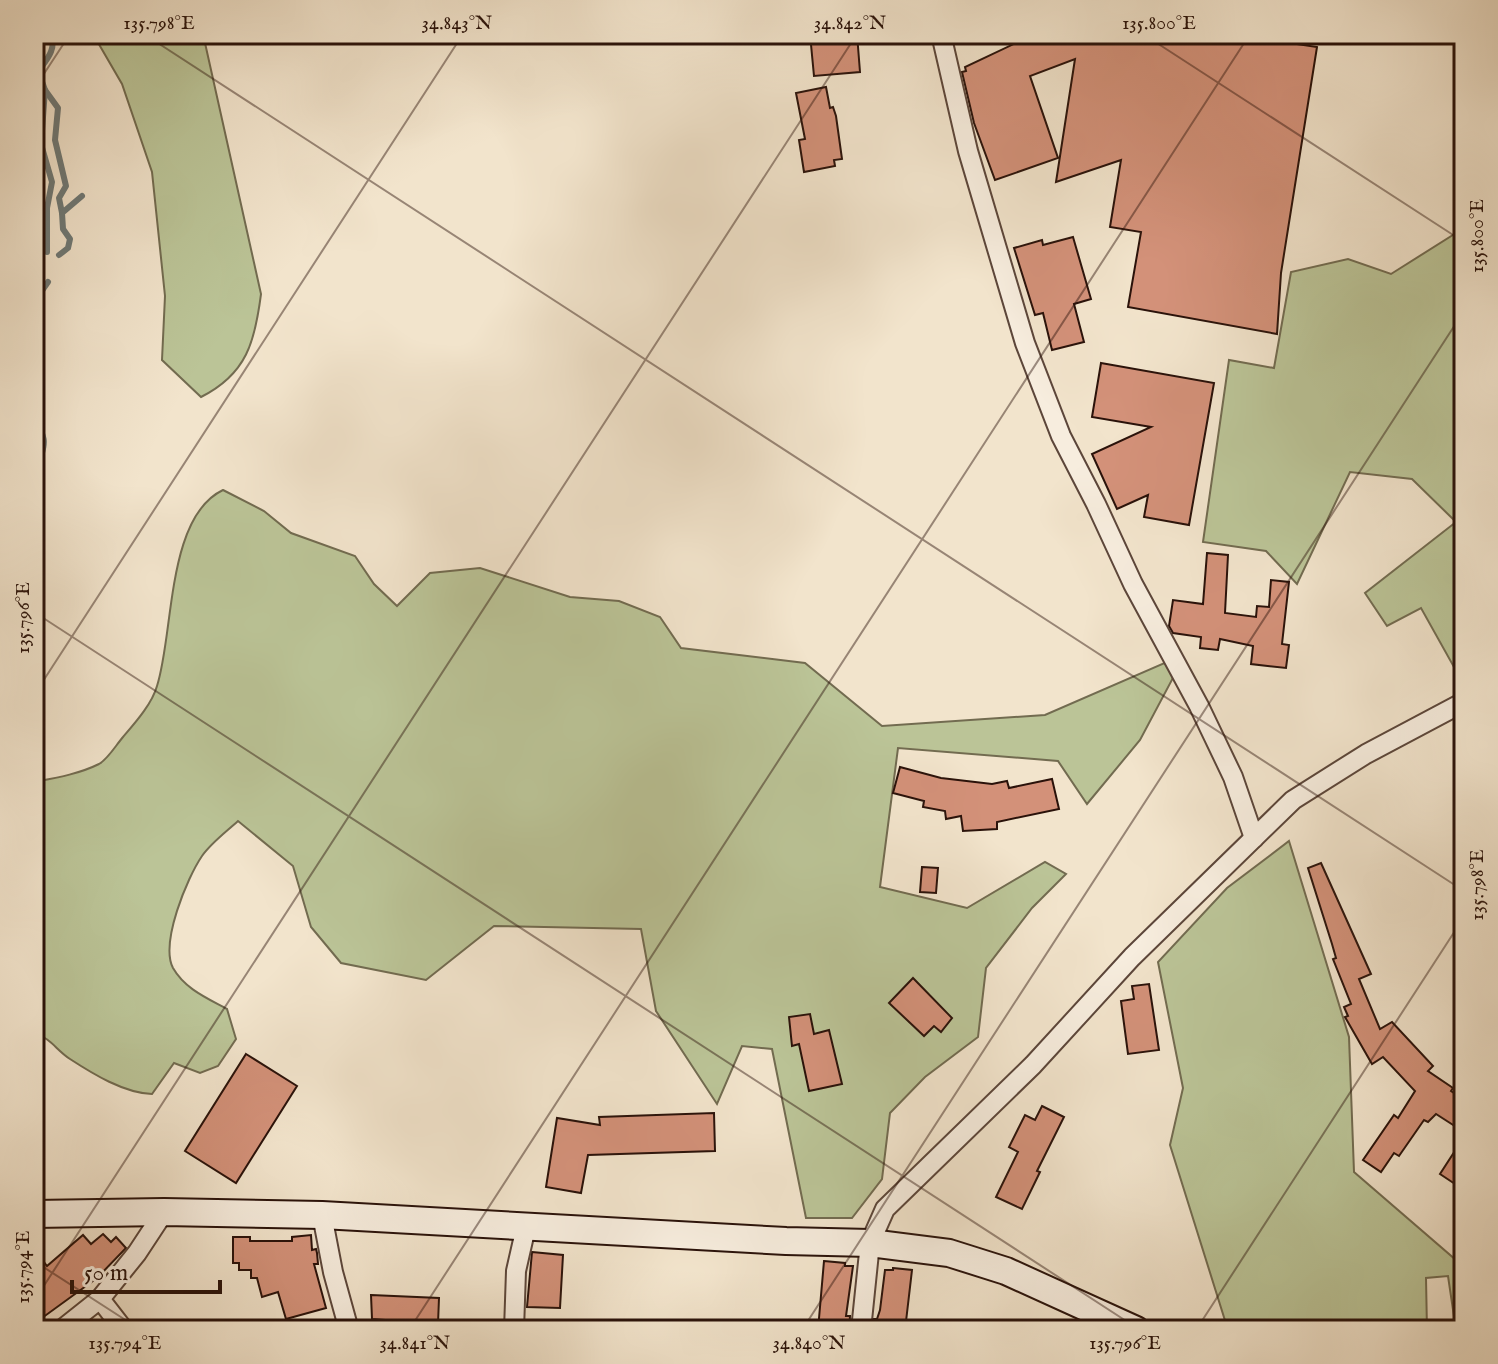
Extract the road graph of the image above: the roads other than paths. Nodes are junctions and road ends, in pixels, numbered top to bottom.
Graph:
1 (941, 34) edge
2 (1464, 702) edge
3 (1254, 838) junction
4 (164, 1212) junction
5 (34, 1214) edge
6 (322, 1215) junction
7 (526, 1227) junction
8 (870, 1243) junction
9 (100, 1299) junction
10 (61, 1330) edge
11 (124, 1330) edge
12 (349, 1330) edge
13 (514, 1330) edge
14 (861, 1330) edge
15 (1136, 1330) edge

1 - 3 street
2 - 3 street
3 - 8 street
4 - 5 street
4 - 6 street
4 - 9 street
6 - 7 street
6 - 12 street
7 - 8 street
7 - 13 street
8 - 14 street
8 - 15 street
9 - 10 street
9 - 11 street

